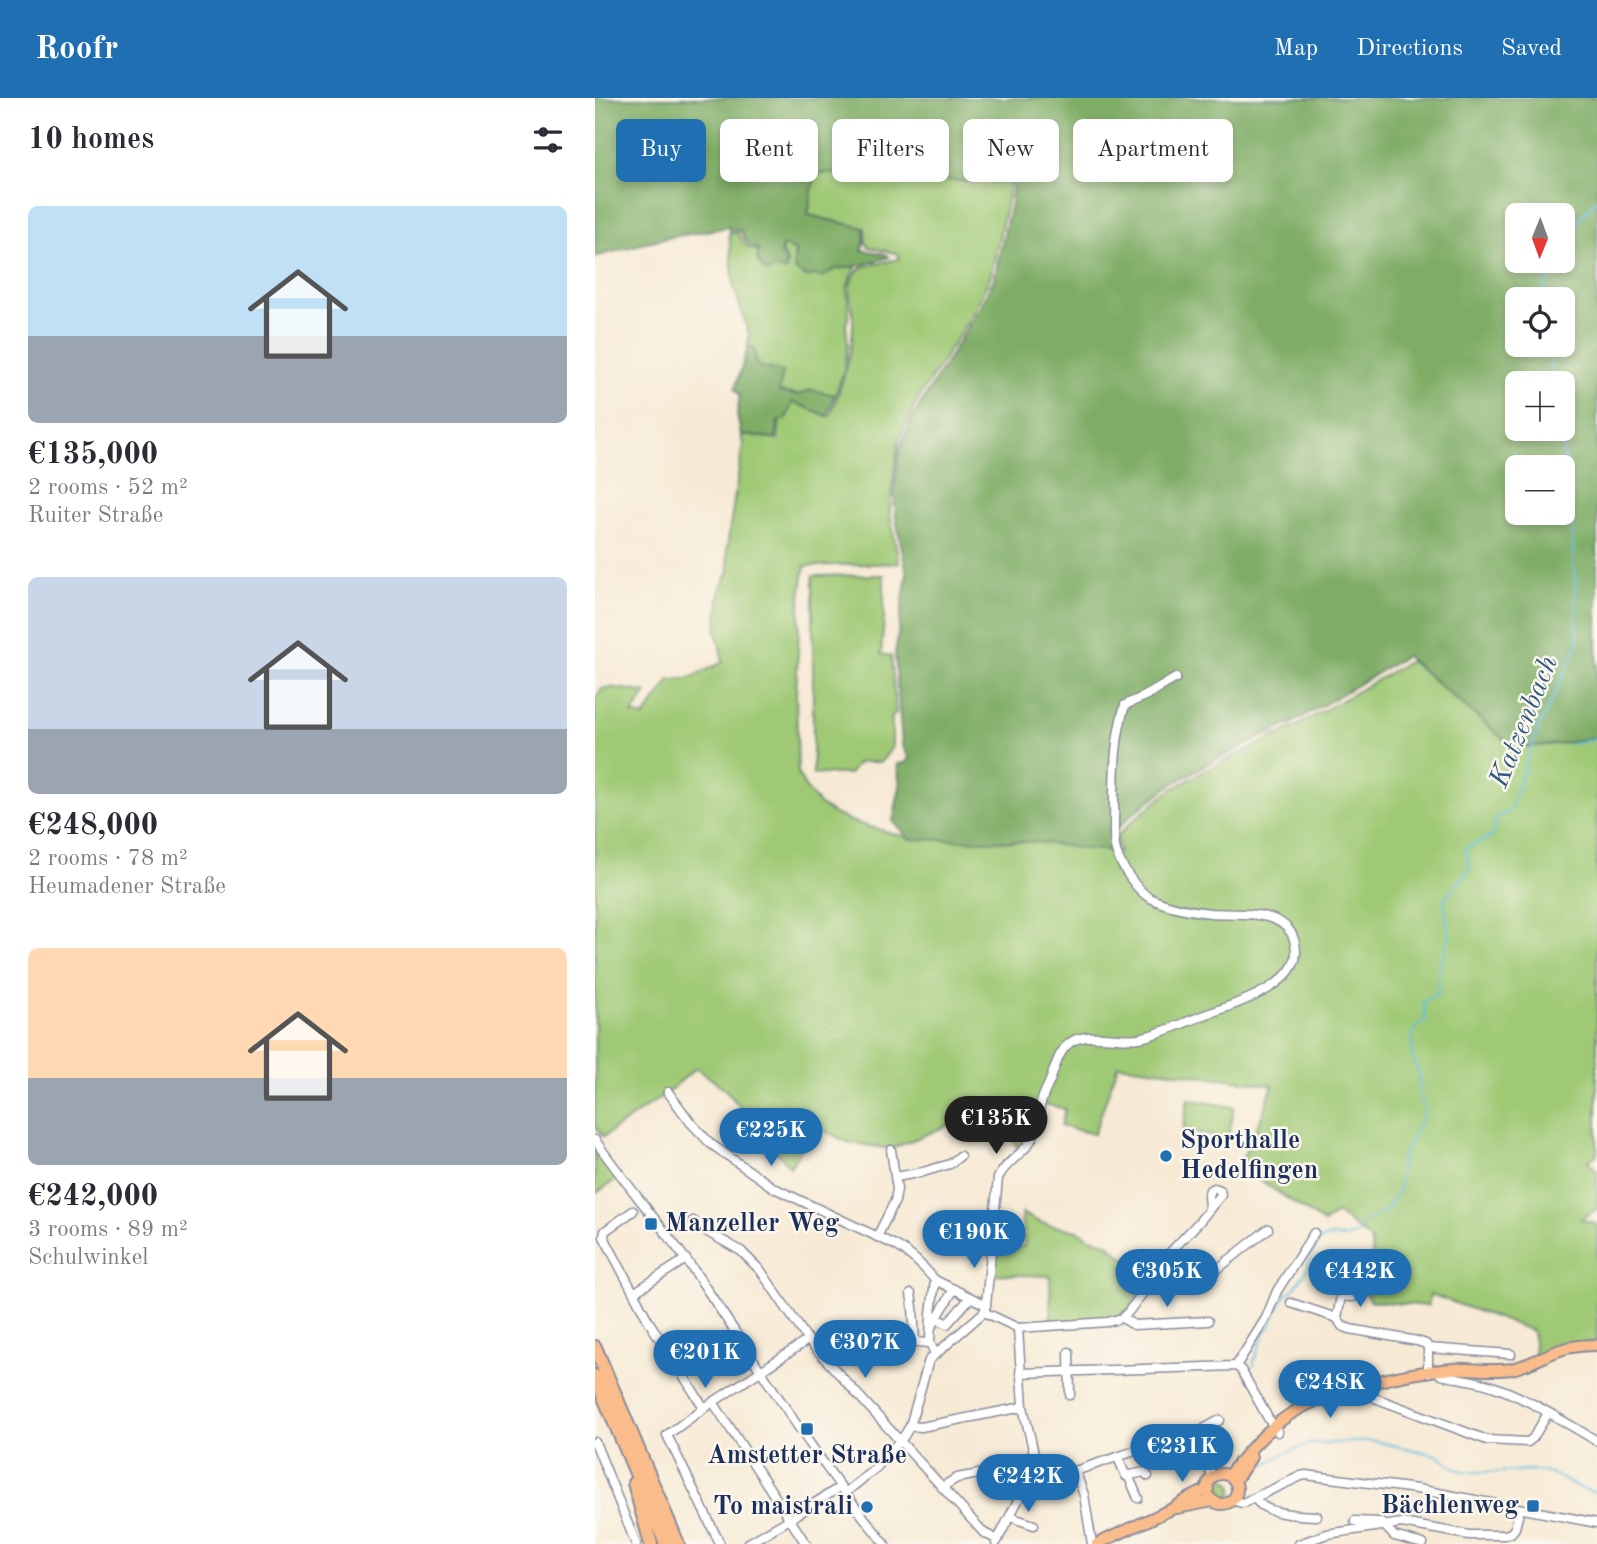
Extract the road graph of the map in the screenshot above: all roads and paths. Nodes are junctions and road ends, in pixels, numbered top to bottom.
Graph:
1 (1176, 678) dead end
2 (669, 1092) dead end
3 (595, 1140) edge
4 (891, 1150) dead end
5 (960, 1156) dead end
6 (896, 1177) junction
7 (1209, 1208) dead end
8 (633, 1211) dead end
9 (693, 1221) dead end
10 (1268, 1229) dead end
11 (1314, 1233) dead end
12 (877, 1237) junction
13 (1340, 1256) dead end
14 (686, 1259) junction
15 (935, 1280) junction
16 (1148, 1282) junction
17 (954, 1289) junction
18 (1373, 1289) dead end
19 (635, 1292) junction
20 (911, 1294) dead end
21 (1341, 1296) junction
22 (970, 1298) junction
23 (1291, 1303) dead end
24 (985, 1308) junction
25 (1122, 1318) junction
26 (1337, 1318) junction
27 (937, 1320) junction
28 (1208, 1321) dead end
29 (931, 1328) junction
30 (1018, 1328) junction
31 (808, 1339) junction
32 (930, 1343) junction
33 (1597, 1345) edge
34 (595, 1347) edge
35 (1428, 1348) junction
36 (1069, 1352) dead end
37 (935, 1354) junction
38 (1511, 1354) dead end
39 (1236, 1366) junction
40 (761, 1370) junction
41 (1069, 1372) junction
42 (1433, 1372) junction
43 (1020, 1373) junction
44 (595, 1376) edge
45 (1371, 1387) junction
46 (1070, 1395) dead end
47 (713, 1402) junction
48 (1023, 1407) junction
49 (704, 1408) junction
50 (1548, 1413) junction
51 (1220, 1420) dead end
52 (910, 1426) junction
53 (1276, 1429) junction
54 (900, 1441) junction
55 (1597, 1441) edge
56 (595, 1442) edge
57 (1118, 1458) junction
58 (1204, 1460) junction
59 (1034, 1461) junction
60 (1017, 1464) dead end
61 (635, 1469) junction
62 (1075, 1471) junction
63 (1035, 1472) junction
64 (979, 1474) dead end
65 (1128, 1475) junction
66 (1148, 1476) dead end
67 (1213, 1477) junction
68 (1232, 1478) junction
69 (942, 1487) junction
70 (1207, 1489) junction
71 (842, 1490) junction
72 (1138, 1498) dead end
73 (1255, 1498) junction
74 (1233, 1500) junction
75 (1213, 1501) junction
76 (1174, 1508) junction
77 (1520, 1509) junction
78 (1317, 1516) dead end
79 (1010, 1517) junction
80 (790, 1519) junction
81 (1355, 1521) dead end
82 (1597, 1523) edge
83 (1034, 1525) dead end
84 (1384, 1525) junction
85 (997, 1542) edge
86 (636, 1544) edge
87 (650, 1544) edge
88 (666, 1544) edge
89 (678, 1544) edge
90 (720, 1544) edge
91 (747, 1544) edge
92 (806, 1544) edge
93 (885, 1544) edge
94 (1091, 1544) edge
95 (1097, 1544) edge
96 (1299, 1544) edge
97 (1423, 1544) edge

1 - 24 street
2 - 12 street
3 - 14 street
4 - 6 street
5 - 6 street
6 - 12 street
7 - 16 street
8 - 19 street
9 - 31 street
10 - 16 street
11 - 39 street
12 - 15 street
13 - 21 street
14 - 19 street
14 - 40 street
15 - 17 street
15 - 29 street
16 - 25 street
17 - 22 street
17 - 27 street
18 - 21 street
19 - 49 street
20 - 32 street
21 - 26 street
22 - 24 street
22 - 27 street
23 - 26 street
24 - 30 street
24 - 37 street
25 - 28 street
25 - 30 street
26 - 35 street
27 - 29 street
29 - 32 street
30 - 43 street
31 - 40 street
31 - 54 street
32 - 37 street
33 - 42 main road
34 - 89 highway
35 - 38 street
35 - 42 street
36 - 41 street
37 - 52 street
39 - 41 street
39 - 53 street
40 - 47 street
40 - 71 street
41 - 43 street
41 - 46 street
42 - 45 main road
42 - 50 street
43 - 48 street
44 - 61 highway
45 - 50 street
45 - 53 main road
47 - 49 street
47 - 80 street
48 - 52 street
48 - 59 street
49 - 90 street
50 - 55 street
51 - 58 street
52 - 54 street
53 - 68 main road
54 - 69 street
54 - 71 street
56 - 86 street
57 - 58 street
57 - 62 street
57 - 65 street
58 - 67 street
59 - 60 street
59 - 63 street
61 - 87 highway
61 - 88 highway
62 - 63 street
62 - 94 street
63 - 79 street
64 - 69 street
65 - 66 street
65 - 72 street
67 - 68 main road
67 - 70 main road
68 - 74 main road
69 - 85 street
70 - 75 main road
70 - 76 main road
71 - 80 street
71 - 93 street
73 - 74 street
73 - 77 street
73 - 78 street
74 - 75 main road
75 - 76 main road
76 - 95 main road
77 - 82 street
77 - 84 street
79 - 83 street
79 - 85 street
80 - 91 street
80 - 92 street
81 - 84 street
84 - 96 street
84 - 97 street

